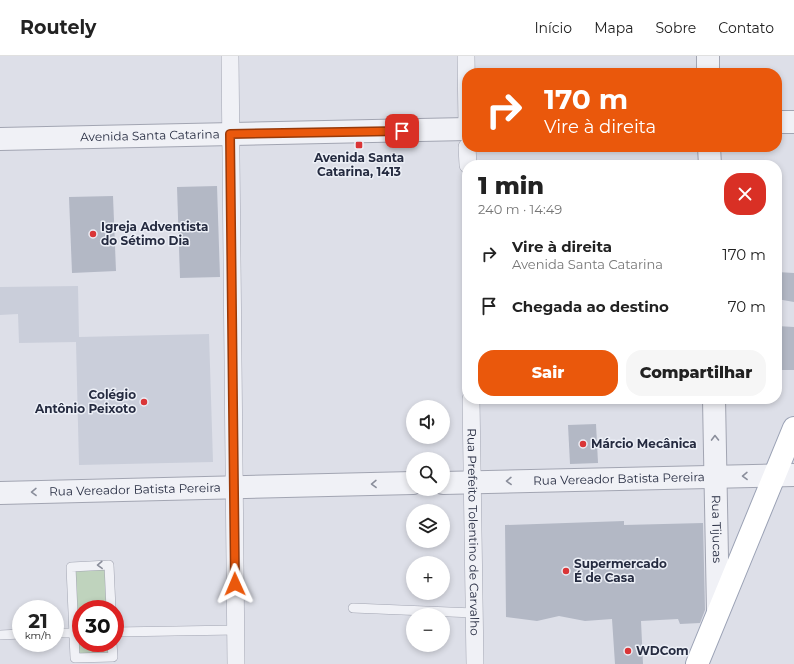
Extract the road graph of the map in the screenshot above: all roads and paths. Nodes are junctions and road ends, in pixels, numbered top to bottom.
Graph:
1 (230, 56) edge
2 (466, 56) edge
3 (708, 56) edge
4 (466, 68) edge
5 (708, 68) edge
6 (782, 122) edge
7 (794, 122) edge
8 (462, 129) edge
9 (230, 134) junction
10 (0, 139) edge
11 (471, 404) edge
12 (714, 404) edge
13 (794, 428) edge
14 (784, 475) edge
15 (716, 476) junction
16 (472, 482) junction
17 (406, 483) edge
18 (450, 483) edge
19 (234, 487) junction
20 (0, 493) edge
21 (72, 600) edge
22 (111, 600) edge
23 (353, 608) dead end
24 (718, 611) junction
25 (474, 613) junction
26 (236, 630) junction
27 (124, 632) edge
28 (12, 634) edge
29 (0, 635) edge
30 (74, 652) edge
31 (113, 652) edge
32 (236, 664) edge
33 (475, 664) edge
34 (697, 664) edge

1 - 9 street
2 - 4 street
3 - 5 street
6 - 7 street
8 - 9 street, Avenida Santa Catarina
9 - 10 street, Avenida Santa Catarina
9 - 19 street
11 - 16 street, Rua Prefeito Tolentino de Carvalho
15 -> 12 street, Rua Tijucas
13 - 14 main road
14 -> 15 street, Rua Vereador Batista Pereira
14 - 24 main road
15 -> 16 street, Rua Vereador Batista Pereira
15 - 24 street, Rua Tijucas
16 - 18 street, Rua Vereador Batista Pereira
16 - 25 street, Rua Prefeito Tolentino de Carvalho
17 -> 19 street, Rua Vereador Batista Pereira
19 -> 20 street, Rua Vereador Batista Pereira
19 - 26 street
22 -> 21 lane
23 - 25 lane
24 - 34 main road
25 - 33 street, Rua Prefeito Tolentino de Carvalho
26 - 27 lane
26 - 32 street
28 - 29 lane
30 - 31 lane

